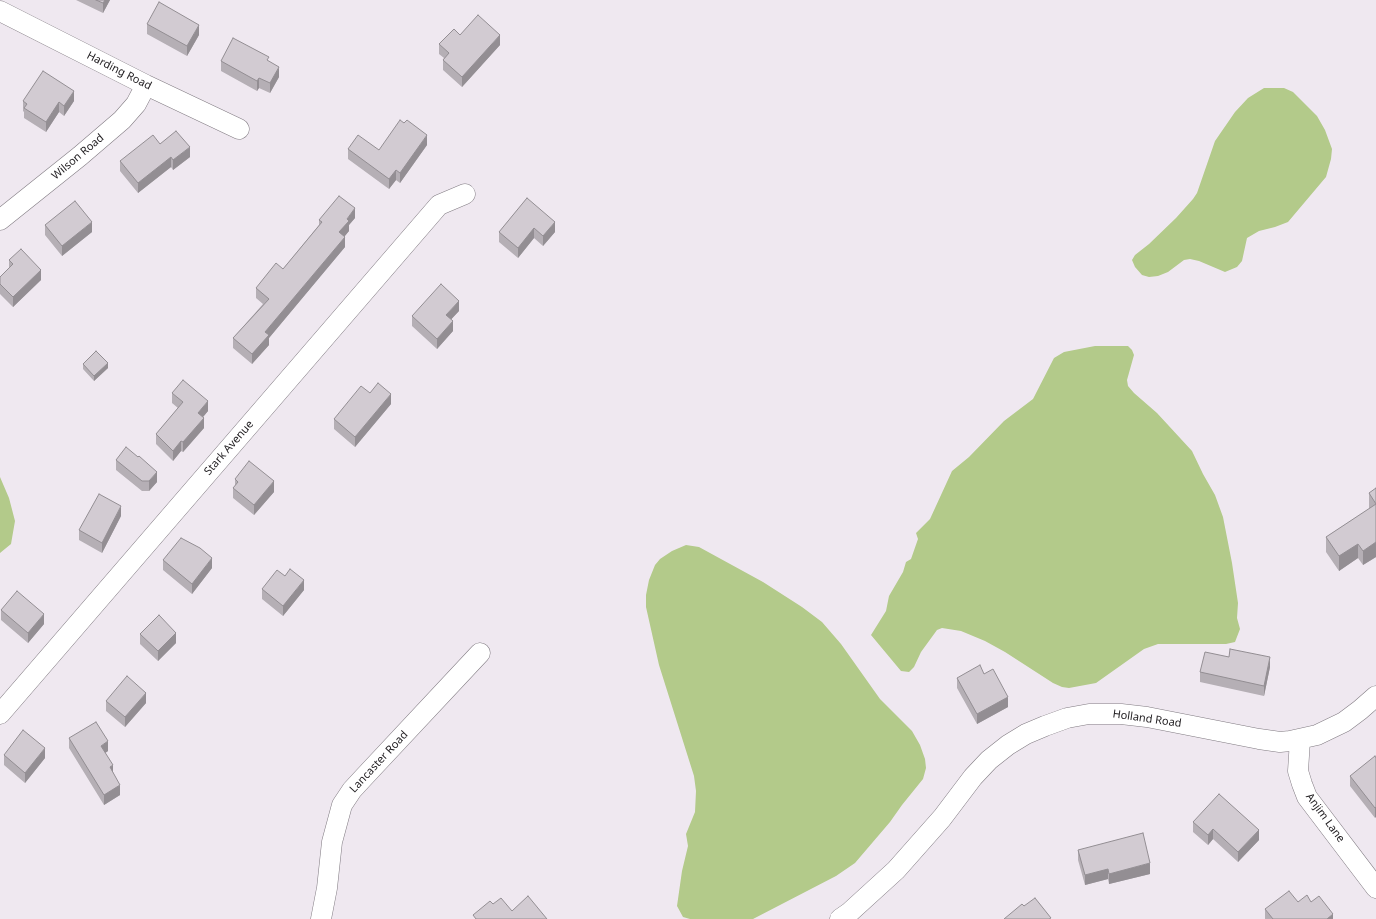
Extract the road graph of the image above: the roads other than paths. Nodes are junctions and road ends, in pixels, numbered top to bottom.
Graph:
1 (0, 11) edge
2 (146, 85) junction
3 (239, 129) dead end
4 (465, 194) dead end
5 (0, 220) edge
6 (480, 653) dead end
7 (1376, 696) edge
8 (0, 714) edge
9 (1300, 740) junction
10 (1376, 888) edge
11 (321, 919) edge
12 (840, 919) edge

1 - 2 street, Harding Road
2 - 3 street, Harding Road
2 - 5 street, Wilson Road
4 - 8 street, Stark Avenue
6 - 11 street, Lancaster Road
7 - 9 street, Holland Road
9 - 10 street, Anjim Lane
9 - 12 street, Holland Road

